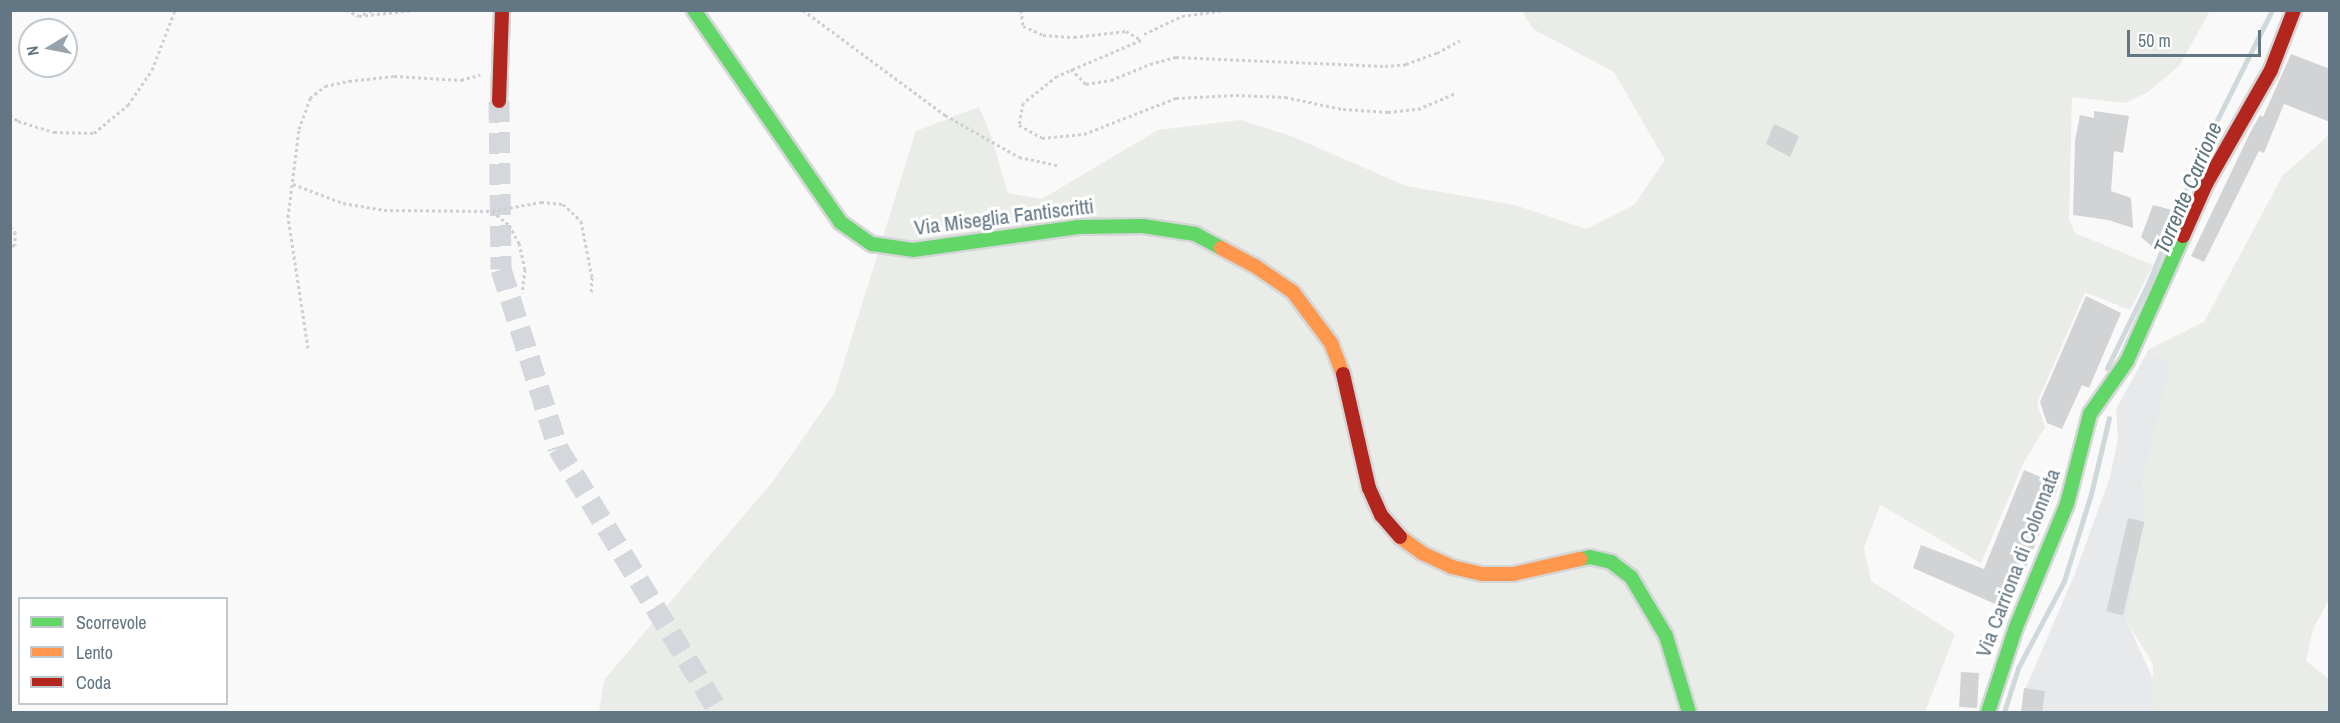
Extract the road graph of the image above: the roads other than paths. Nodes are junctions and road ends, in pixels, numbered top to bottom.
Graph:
1 (502, 10) edge
2 (694, 10) edge
3 (2294, 10) edge
4 (499, 101) tunnel mouth
5 (1689, 712) edge
6 (1988, 712) edge

1 - 4 street
2 - 5 street, Via Miseglia Fantiscritti
3 - 6 street, Via Carriona di Colonnata

